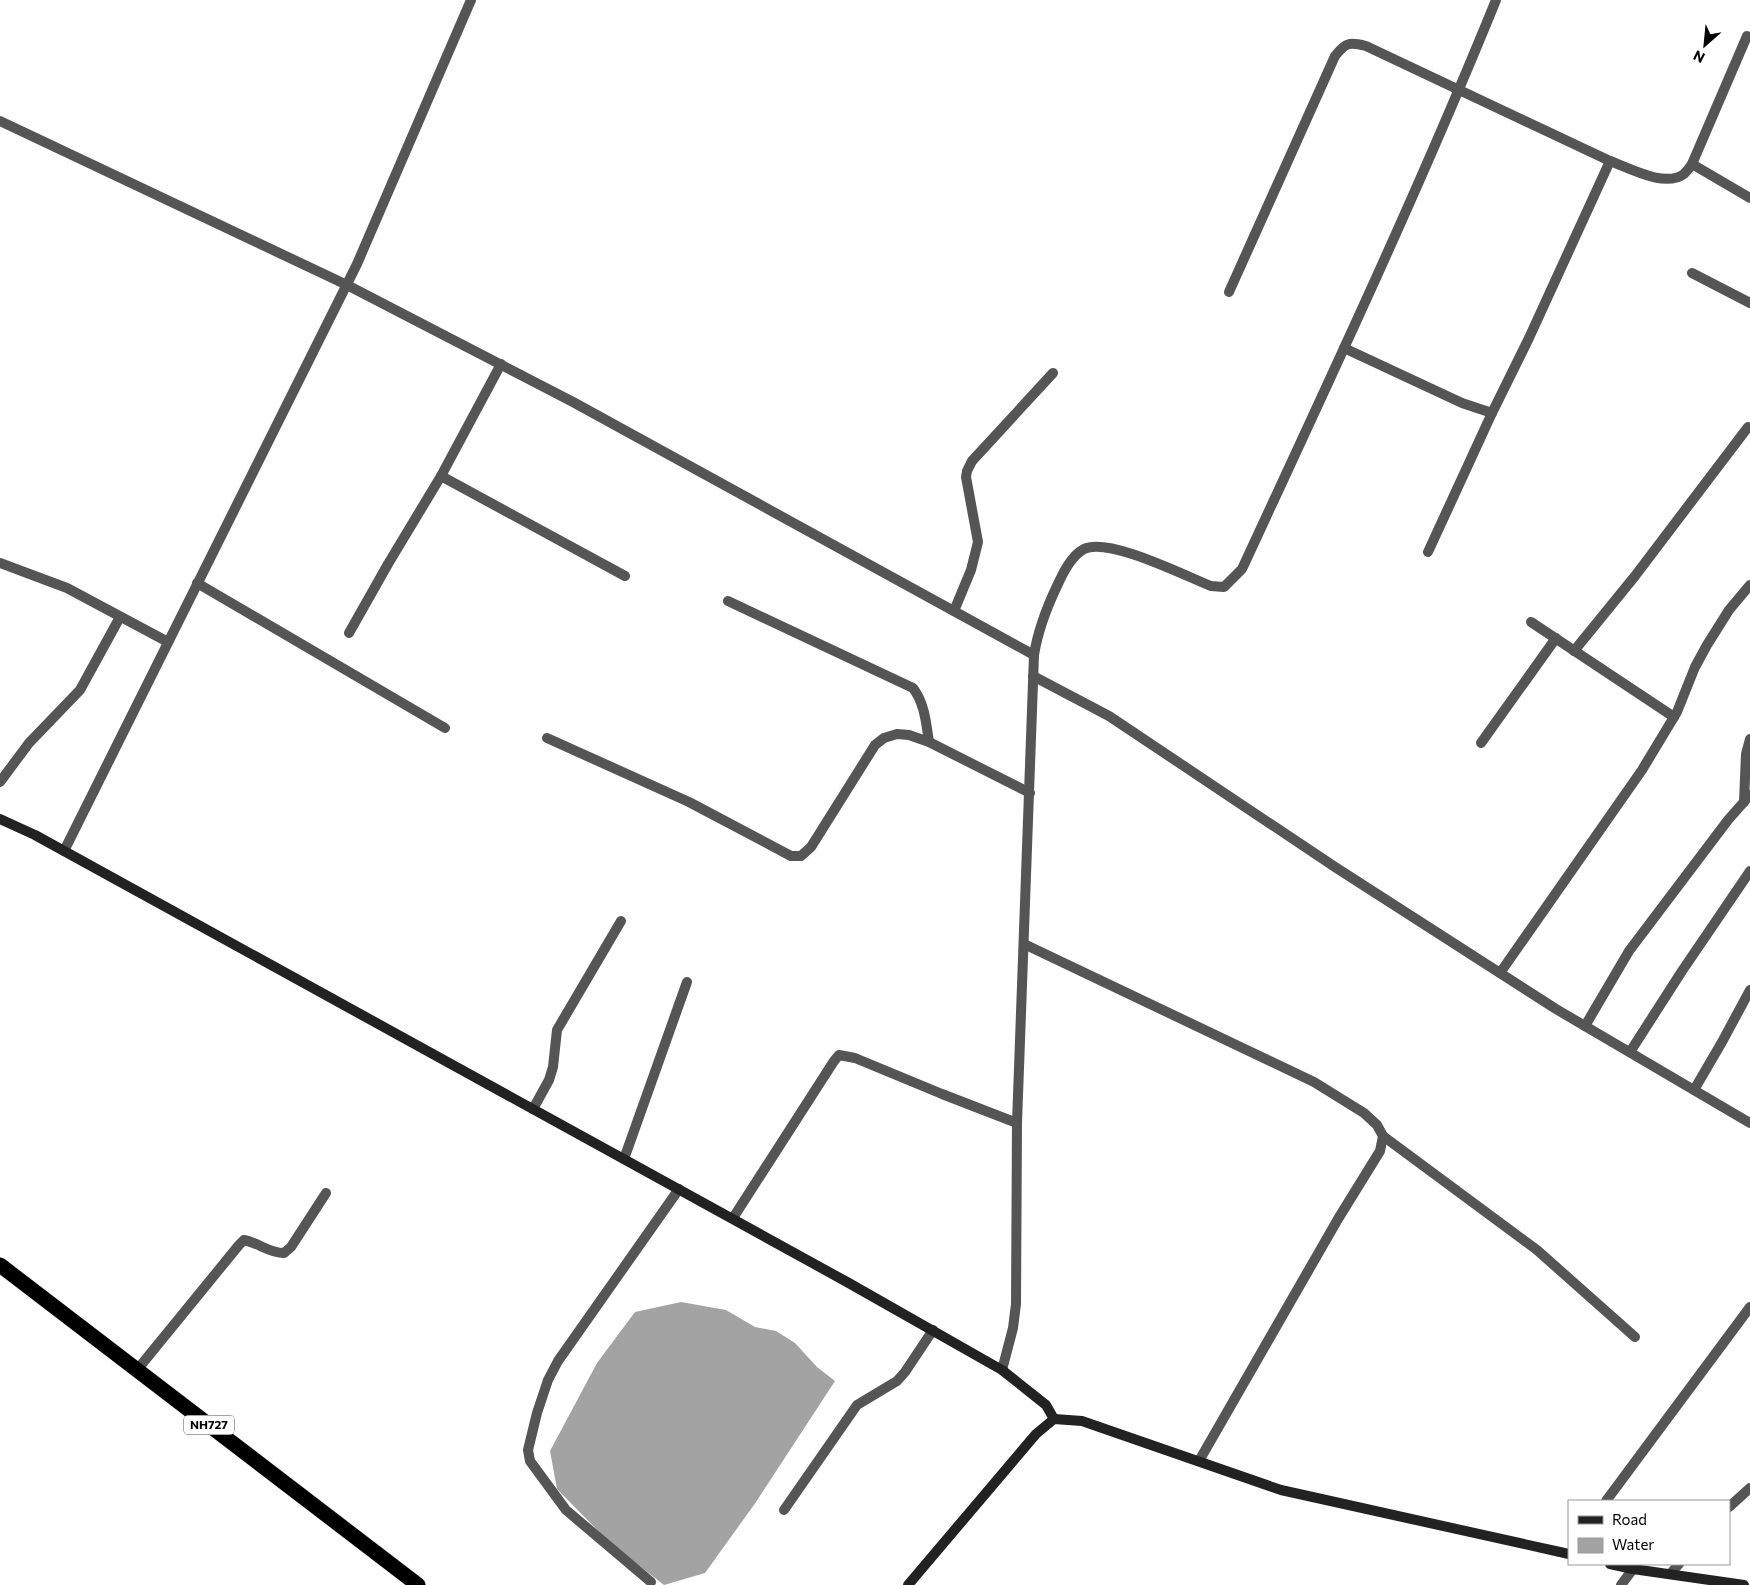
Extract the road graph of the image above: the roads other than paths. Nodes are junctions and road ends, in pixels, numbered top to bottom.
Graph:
1 (471, 0) edge
2 (1496, 0) edge
3 (1748, 36) dead end
4 (1459, 88) junction
5 (0, 121) edge
6 (1610, 161) junction
7 (1692, 164) junction
8 (1750, 198) edge
9 (1692, 273) dead end
10 (347, 285) junction
11 (1229, 292) dead end
12 (1750, 303) edge
13 (1344, 348) junction
14 (502, 364) junction
15 (1053, 373) dead end
16 (1492, 413) junction
17 (1748, 427) dead end
18 (441, 476) junction
19 (1428, 552) dead end
20 (0, 563) edge
21 (625, 576) dead end
22 (197, 583) junction
23 (1750, 585) edge
24 (728, 601) dead end
25 (954, 611) junction
26 (120, 617) junction
27 (1531, 622) dead end
28 (349, 633) dead end
29 (1556, 638) junction
30 (168, 642) junction
31 (1574, 651) junction
32 (1034, 655) junction
33 (1034, 676) junction
34 (1674, 717) junction
35 (445, 728) dead end
36 (547, 738) dead end
37 (1750, 739) edge
38 (929, 742) junction
39 (1481, 743) dead end
40 (0, 782) edge
41 (1030, 793) junction
42 (1747, 799) edge
43 (0, 819) edge
44 (64, 851) junction
45 (1750, 870) edge
46 (621, 921) dead end
47 (1024, 944) junction
48 (1500, 973) junction
49 (687, 982) dead end
50 (1750, 990) edge
51 (1585, 1026) junction
52 (1630, 1052) junction
53 (1694, 1090) junction
54 (532, 1109) junction
55 (1017, 1123) junction
56 (1750, 1123) edge
57 (1383, 1136) junction
58 (624, 1159) junction
59 (678, 1189) junction
60 (326, 1193) dead end
61 (733, 1218) junction
62 (0, 1265) edge
63 (1750, 1307) edge
64 (933, 1330) junction
65 (1635, 1337) dead end
66 (137, 1370) junction
67 (1002, 1370) junction
68 (1054, 1419) junction
69 (1199, 1462) junction
70 (1750, 1488) edge
71 (1607, 1500) edge
72 (1730, 1507) edge
73 (784, 1510) dead end
74 (1568, 1553) edge
75 (1614, 1565) edge
76 (1678, 1565) edge
77 (1632, 1569) junction
78 (1670, 1574) junction
79 (650, 1582) dead end
80 (418, 1585) edge
81 (908, 1585) edge
82 (1621, 1585) edge
83 (1744, 1585) edge

1 - 10 street
2 - 4 street
3 - 7 street
4 - 6 street
4 - 11 street
4 - 13 street
5 - 10 street
6 - 7 street
6 - 16 street
7 - 8 street
9 - 12 street
10 - 14 street
10 - 22 street
13 - 16 street
13 - 32 street
14 - 18 street
14 - 25 street
15 - 25 street
16 - 19 street
17 - 31 street
18 - 21 street
18 - 28 street
20 - 26 street
22 - 30 street
22 - 35 street
23 - 34 street
24 - 38 street
25 - 32 street
26 - 30 street
26 - 40 street
27 - 29 street
29 - 31 street
29 - 39 street
30 - 44 street
31 - 34 street
32 - 33 street
33 - 41 street
33 - 48 street
34 - 48 street
36 - 38 street
37 - 42 street
38 - 41 street
41 - 47 street
42 - 51 street
43 - 44 street
44 - 54 street
45 - 52 street
46 - 54 street
47 - 55 street
47 - 57 street
48 - 51 street
49 - 58 street
50 - 53 street
51 - 52 street
52 - 53 street
53 - 56 street
54 - 58 street
55 - 61 street
55 - 67 street
57 - 65 street
57 - 69 street
58 - 59 street
59 - 61 street
59 - 79 street
60 - 66 street
61 - 64 street
62 - 66 highway, NH727
63 - 71 street
64 - 67 street
64 - 73 street
66 - 80 highway, NH727
67 - 68 street
68 - 69 street
68 - 81 street
69 - 74 street
70 - 72 street
75 - 77 street
76 - 78 street
77 - 78 street
77 - 82 street
78 - 83 street

